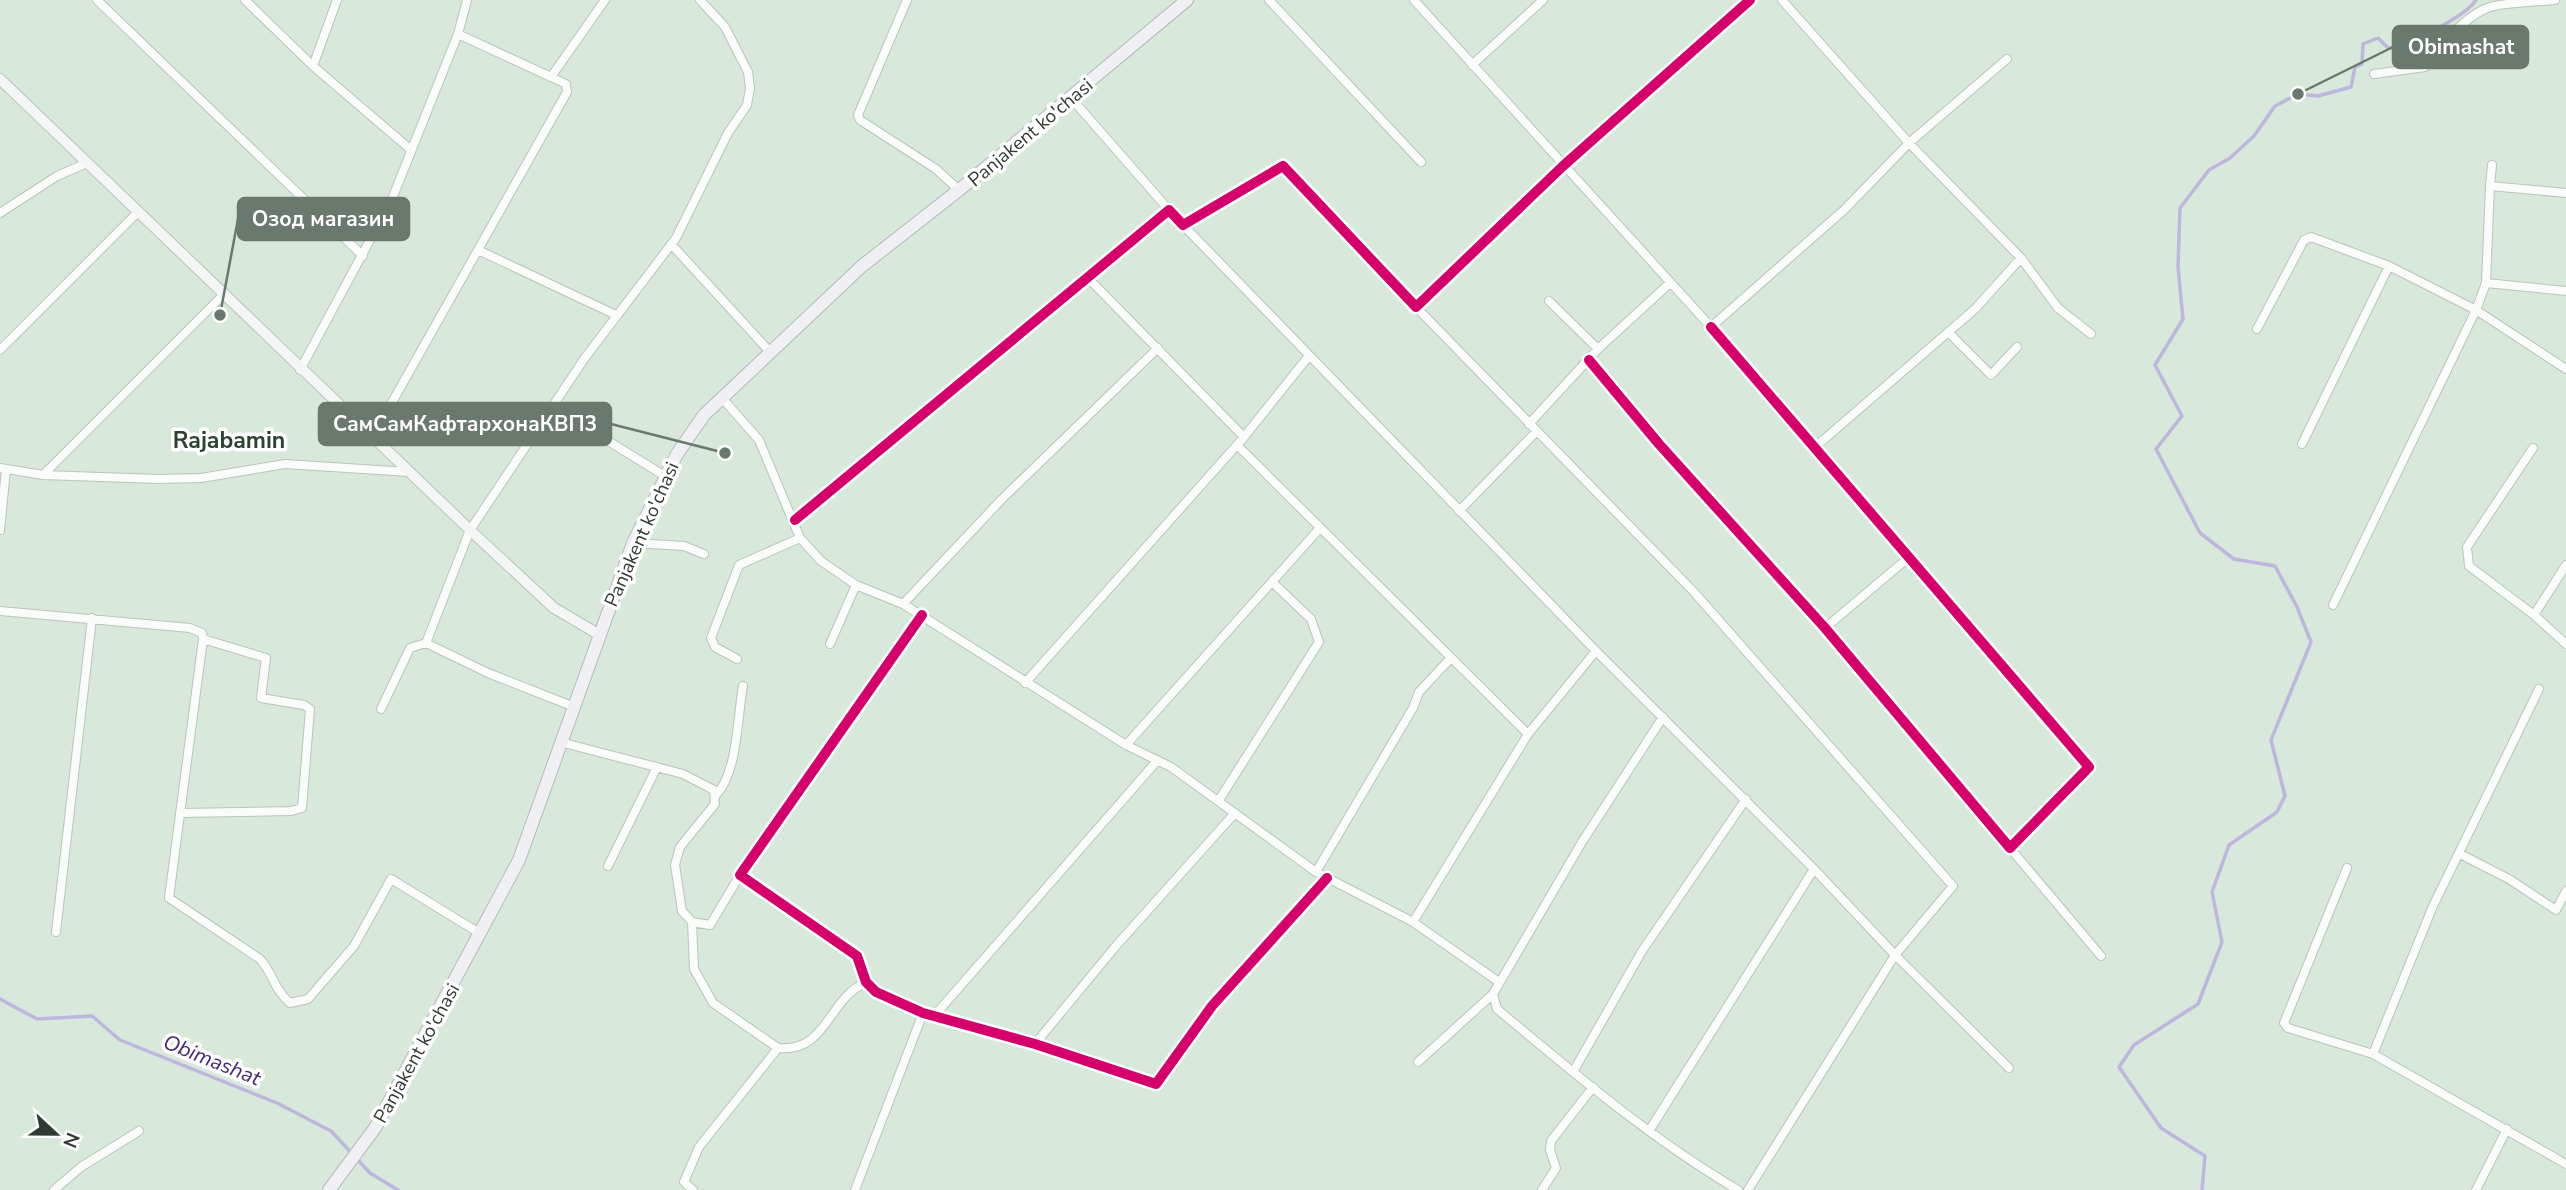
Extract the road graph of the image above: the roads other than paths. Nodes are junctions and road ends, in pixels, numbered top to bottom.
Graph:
1 (97, 0) edge
2 (245, 0) edge
3 (337, 0) edge
4 (467, 0) edge
5 (605, 0) edge
6 (700, 0) edge
7 (907, 0) edge
8 (1186, 0) edge
9 (1269, 0) edge
10 (1414, 0) edge
11 (1543, 0) edge
12 (1750, 0) edge
13 (1782, 0) edge
14 (2555, 0) edge
15 (458, 34) junction
16 (2007, 60) dead end
17 (1472, 65) junction
18 (313, 66) junction
19 (2374, 74) dead end
20 (551, 77) junction
21 (0, 79) edge
22 (1071, 98) junction
23 (1909, 143) junction
24 (410, 149) junction
25 (1421, 162) dead end
26 (87, 163) junction
27 (2492, 164) dead end
28 (1563, 166) junction
29 (2490, 186) junction
30 (959, 190) junction
31 (2566, 194) edge
32 (1169, 211) junction
33 (138, 212) junction
34 (0, 213) edge
35 (1183, 225) junction
36 (671, 244) junction
37 (478, 250) junction
38 (363, 256) junction
39 (2021, 258) junction
40 (2389, 266) junction
41 (1088, 278) junction
42 (2486, 283) junction
43 (1670, 284) junction
44 (2566, 291) edge
45 (223, 295) junction
46 (1549, 301) dead end
47 (1416, 307) junction
48 (2476, 310) junction
49 (616, 315) junction
50 (1711, 327) junction
51 (2257, 329) dead end
52 (1949, 333) junction
53 (2091, 334) dead end
54 (1158, 348) junction
55 (2017, 348) dead end
56 (1598, 349) junction
57 (0, 350) edge
58 (771, 353) junction
59 (1308, 357) junction
60 (1589, 360) junction
61 (2566, 369) edge
62 (300, 370) junction
63 (722, 398) junction
64 (553, 407) junction
65 (1529, 424) junction
66 (1536, 432) junction
67 (373, 436) junction
68 (1244, 437) junction
69 (2302, 444) dead end
70 (1814, 447) junction
71 (2533, 448) dead end
72 (3, 469) edge
73 (409, 472) junction
74 (43, 475) junction
75 (665, 476) junction
76 (1459, 511) junction
77 (795, 520) junction
78 (1320, 528) junction
79 (0, 530) edge
80 (470, 530) junction
81 (800, 538) junction
82 (633, 543) junction
83 (704, 554) dead end
84 (1908, 558) junction
85 (2566, 565) edge
86 (1272, 582) junction
87 (856, 585) junction
88 (904, 604) junction
89 (2333, 605) dead end
90 (0, 611) edge
91 (922, 615) junction
92 (2535, 615) junction
93 (92, 618) junction
94 (1825, 628) junction
95 (598, 634) junction
96 (203, 639) junction
97 (426, 643) junction
98 (830, 644) dead end
99 (2566, 644) edge
100 (1596, 651) junction
101 (737, 659) dead end
102 (1450, 659) junction
103 (1025, 683) junction
104 (743, 686) dead end
105 (2539, 689) dead end
106 (572, 706) junction
107 (381, 709) dead end
108 (1663, 717) junction
109 (1528, 734) junction
110 (560, 742) junction
111 (1126, 745) junction
112 (1156, 762) junction
113 (657, 767) junction
114 (716, 795) junction
115 (1745, 799) junction
116 (1219, 800) junction
117 (180, 813) junction
118 (1235, 813) junction
119 (2010, 848) junction
120 (2460, 854) junction
121 (608, 866) dead end
122 (2347, 868) dead end
123 (1814, 869) junction
124 (1317, 872) junction
125 (740, 875) junction
126 (1327, 878) junction
127 (2566, 891) edge
128 (692, 922) junction
129 (1413, 922) junction
130 (56, 932) dead end
131 (481, 934) junction
132 (1895, 956) junction
133 (2101, 956) dead end
134 (866, 982) junction
135 (1499, 982) junction
136 (1493, 994) junction
137 (923, 1013) junction
138 (935, 1015) junction
139 (1035, 1044) junction
140 (778, 1048) junction
141 (2373, 1054) junction
142 (1418, 1062) dead end
143 (2009, 1068) dead end
144 (1573, 1072) junction
145 (1592, 1087) junction
146 (2507, 1129) junction
147 (139, 1131) dead end
148 (1649, 1131) junction
149 (2566, 1164) edge
150 (329, 1189) edge
151 (54, 1190) edge
152 (693, 1190) edge
153 (855, 1190) edge
154 (1542, 1190) edge
155 (1738, 1190) edge
156 (1748, 1190) edge
157 (2476, 1190) edge

1 - 38 street
2 - 18 street
3 - 18 street
4 - 15 street
5 - 20 street
6 - 36 street
7 - 30 street
8 - 22 main road, Panjakent ko'chasi
9 - 25 street
10 - 17 street
11 - 17 street
12 - 28 street
13 - 23 street
14 - 19 street
15 - 20 street
15 - 24 street
16 - 23 street
17 - 28 street
18 - 24 street
20 - 37 street
21 - 26 main road
22 - 30 main road, Panjakent ko'chasi
22 - 32 street
23 - 39 street
23 - 50 street
24 - 38 street
26 - 33 main road
26 - 34 street
27 - 29 street
28 - 43 street
28 - 47 street
29 - 31 street
29 - 42 street
30 - 58 main road, Panjakent ko'chasi
32 - 35 street
32 - 41 street
33 - 45 main road
33 - 57 street
35 - 47 street
35 - 59 street
36 - 49 street
36 - 58 street
37 - 49 street
37 - 67 street
38 - 62 street
39 - 52 street
39 - 53 street
40 - 48 street
40 - 51 street
40 - 69 street
41 - 54 street
41 - 77 street
42 - 44 street
42 - 48 street
43 - 50 street
43 - 56 street
45 - 62 main road
45 - 74 street
46 - 56 street
47 - 65 street
48 - 61 street
48 - 89 street
49 - 64 street
50 - 70 street
52 - 55 street
52 - 70 street
54 - 68 street
54 - 88 street
56 - 60 street
58 - 63 main road, Panjakent ko'chasi
59 - 68 street
59 - 76 street
60 - 65 street
60 - 94 street
62 - 67 main road
63 - 75 main road, Panjakent ko'chasi
63 - 77 street
64 - 75 street
64 - 80 street
65 - 66 street
66 - 76 street
66 - 132 street
67 - 73 main road
68 - 78 street
68 - 103 street
70 - 84 street
71 - 92 street
72 - 74 street
72 - 79 street
73 - 74 street
73 - 80 main road
75 - 82 main road, Panjakent ko'chasi
76 - 100 street
77 - 81 street
78 - 86 street
78 - 102 street
80 - 95 main road
80 - 97 street
81 - 87 street
81 - 101 street
82 - 83 street
82 - 95 main road, Panjakent ko'chasi
84 - 94 street
84 - 119 street
85 - 92 street
86 - 111 street
86 - 116 street
87 - 88 street
87 - 98 street
88 - 91 street
90 - 93 street
91 - 103 street
91 - 125 street
92 - 99 street
93 - 96 street
93 - 130 street
94 - 119 street
95 - 106 main road, Panjakent ko'chasi
96 - 117 street
96 - 117 street
97 - 106 street
97 - 107 street
100 - 108 street
100 - 109 street
102 - 109 street
102 - 124 street
103 - 111 street
104 - 114 street
105 - 120 street
106 - 110 main road, Panjakent ko'chasi
108 - 115 street
108 - 135 street
109 - 129 street
110 - 113 street
110 - 131 main road, Panjakent ko'chasi
111 - 112 street
112 - 116 street
112 - 138 street
113 - 114 street
113 - 121 street
114 - 128 street
115 - 123 street
115 - 144 street
116 - 118 street
117 - 131 street
118 - 124 street
118 - 139 street
119 - 133 street
120 - 127 street
120 - 141 street
122 - 141 street
123 - 132 street
123 - 148 street
124 - 126 street
125 - 128 street
125 - 134 street
126 - 129 street
126 - 139 street
128 - 140 street
129 - 135 street
131 - 150 main road, Panjakent ko'chasi
132 - 143 street
132 - 156 street
134 - 137 street
134 - 140 street
135 - 136 street
136 - 142 street
136 - 144 street
137 - 138 street
137 - 153 street
138 - 139 street
140 - 152 street
141 - 146 street
144 - 145 street
145 - 148 street
145 - 154 street
146 - 149 street
146 - 157 street
147 - 151 street
148 - 155 street

